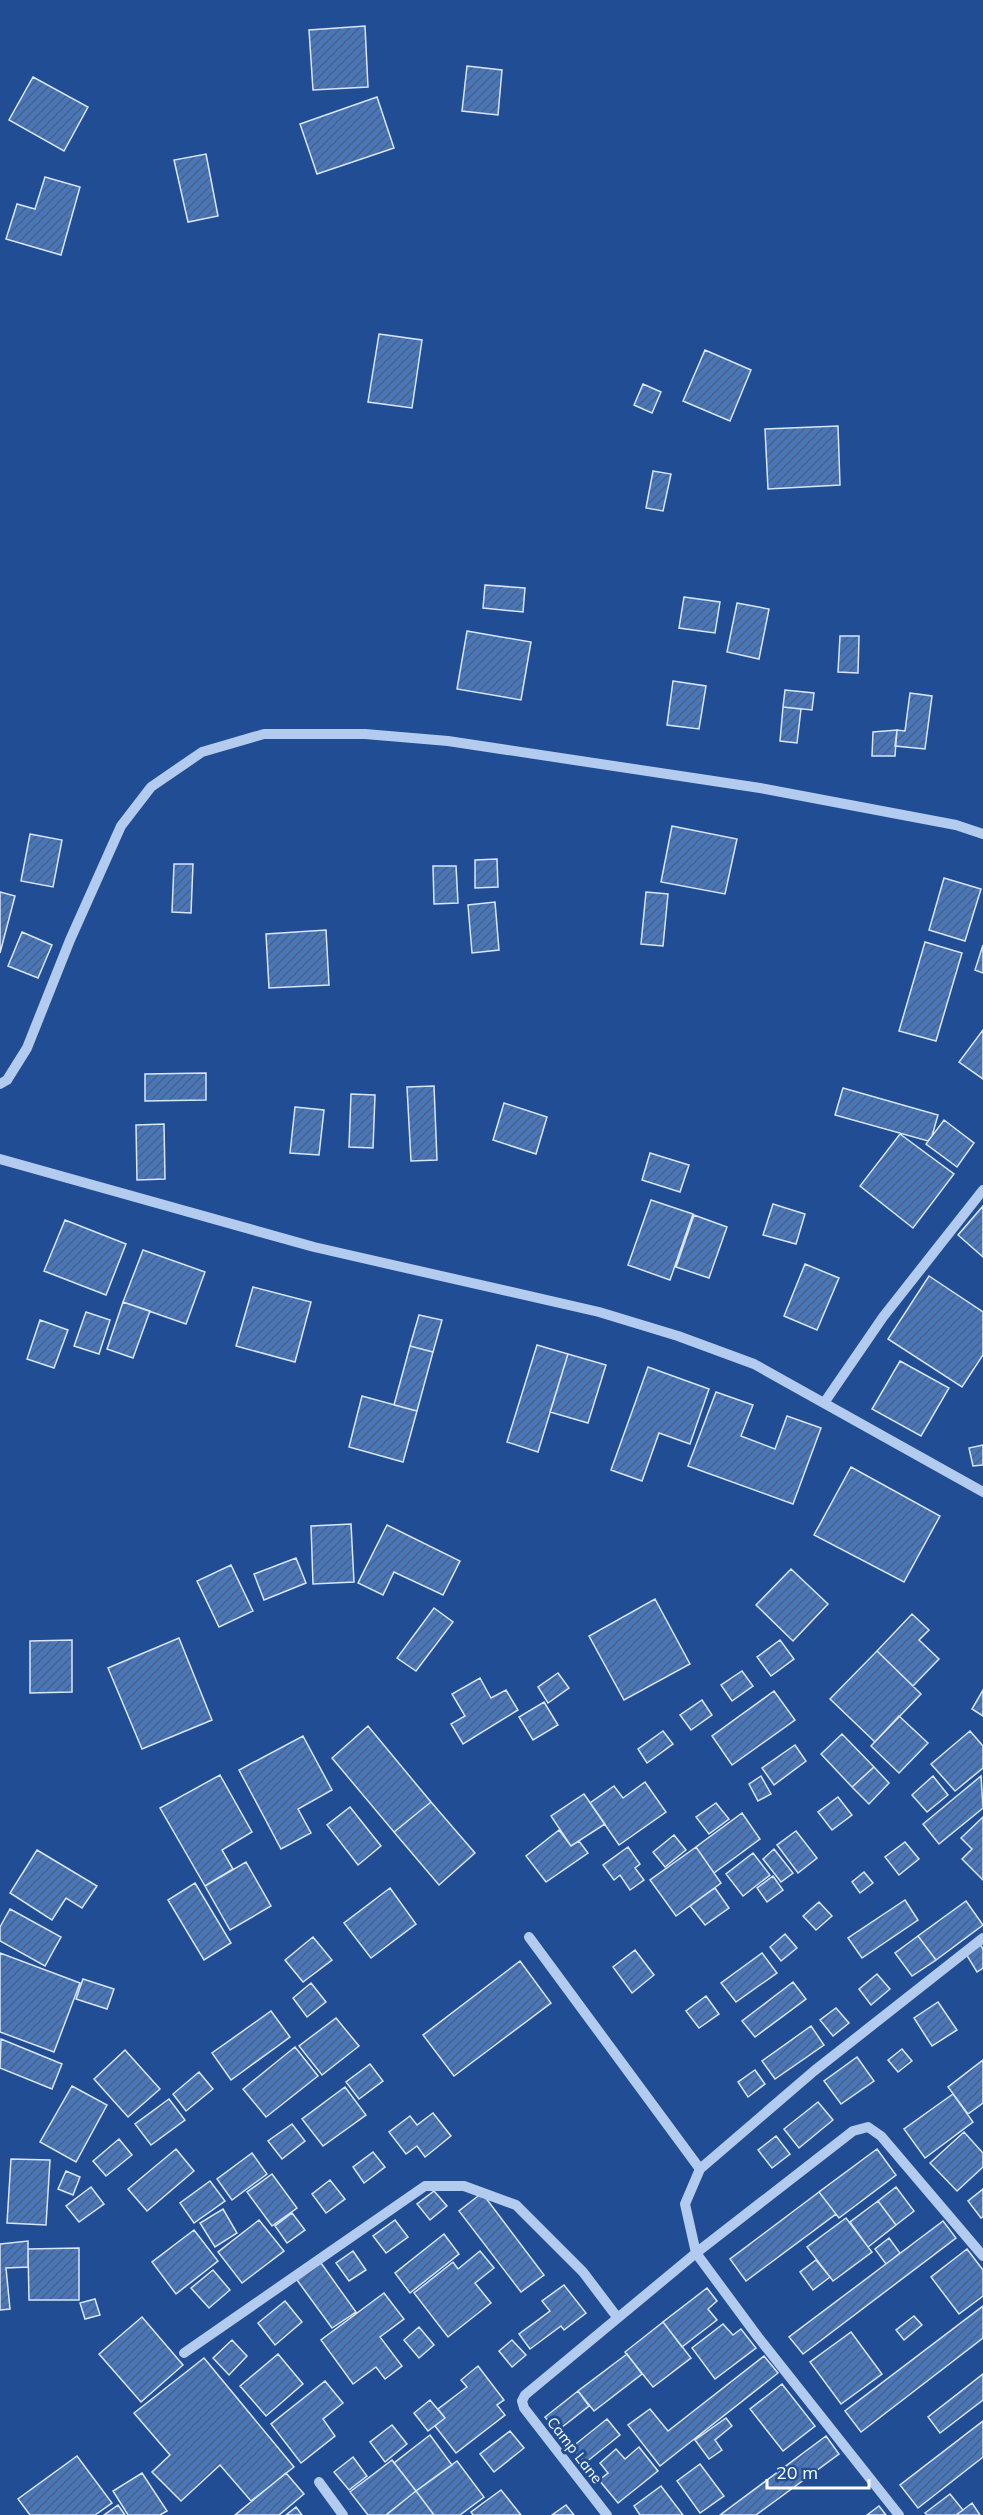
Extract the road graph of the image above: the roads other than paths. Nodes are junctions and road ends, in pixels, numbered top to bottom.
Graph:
1 (983, 834) edge
2 (0, 1084) edge
3 (0, 1159) edge
4 (983, 1190) edge
5 (824, 1403) junction
6 (983, 1492) edge
7 (529, 1937) dead end
8 (983, 1938) edge
9 (700, 2169) junction
10 (696, 2253) junction
11 (983, 2256) edge
12 (617, 2317) junction
13 (184, 2353) dead end
14 (319, 2482) dead end
15 (343, 2515) edge
16 (607, 2515) edge
17 (899, 2515) edge

1 - 2 street
3 - 5 street
4 - 5 street
5 - 6 street
7 - 9 street
8 - 9 street
9 - 10 street
10 - 11 street
10 - 12 street
10 - 17 street
12 - 13 street
12 - 16 street, Camp Lane
14 - 15 street

